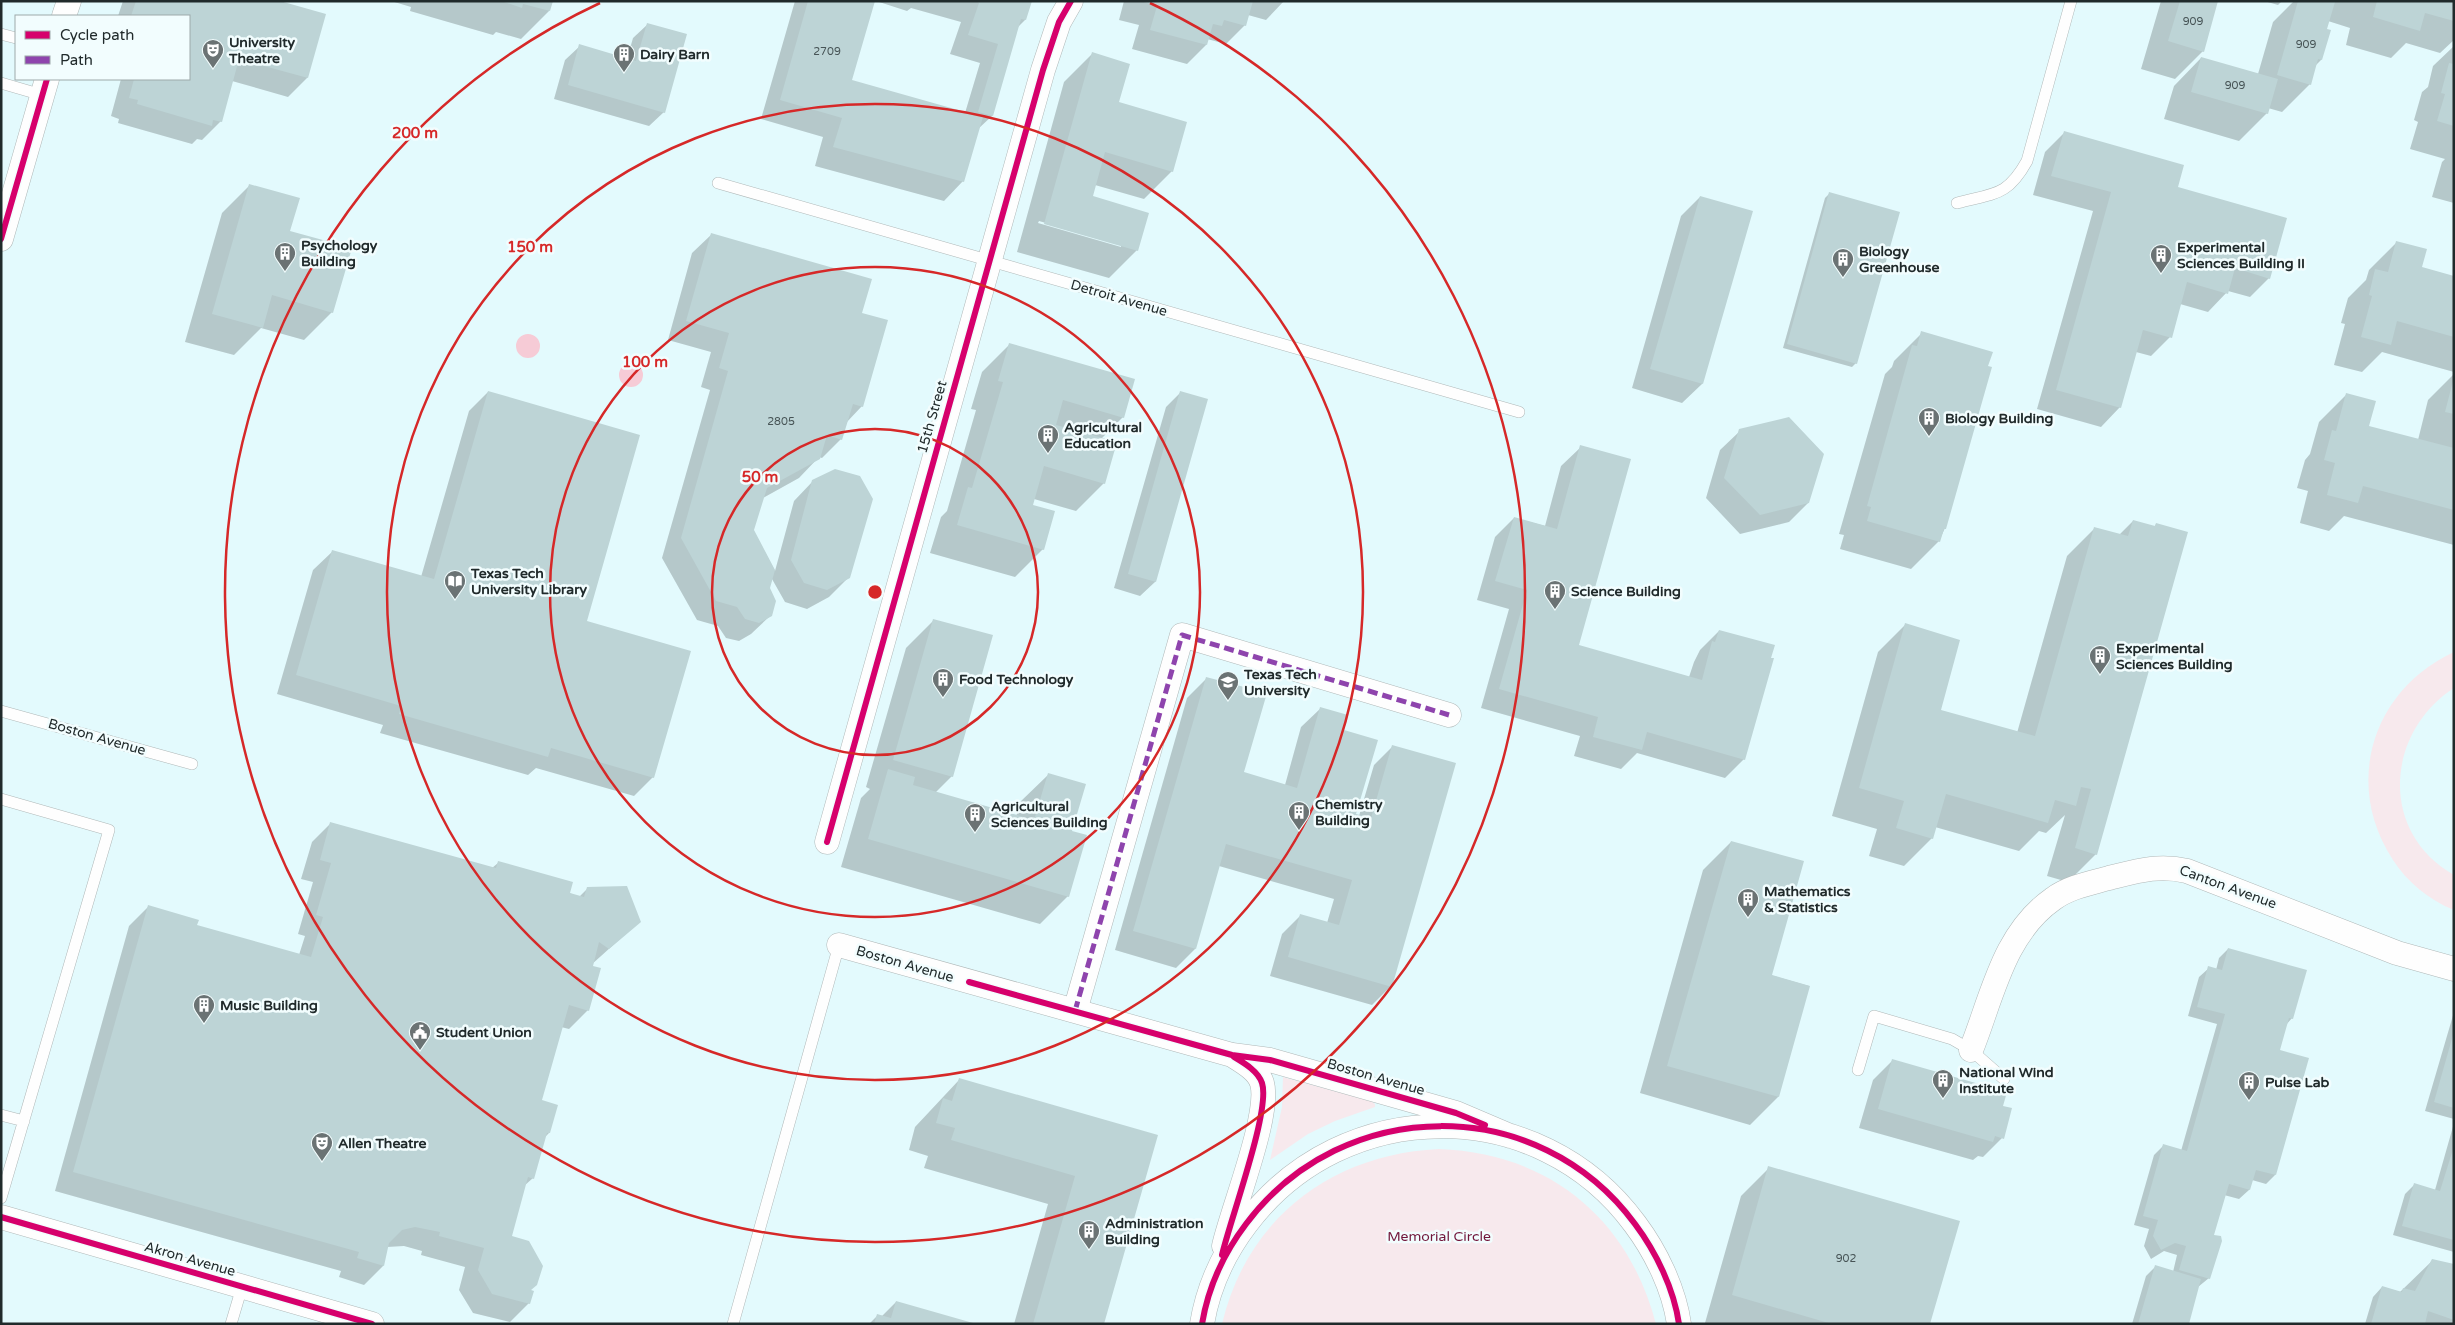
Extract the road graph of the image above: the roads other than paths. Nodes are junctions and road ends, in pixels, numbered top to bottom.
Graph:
1 (69, 1) edge
2 (1071, 1) edge
3 (2071, 1) edge
4 (64, 15) edge
5 (1, 34) edge
6 (15, 38) edge
7 (1, 82) edge
8 (44, 87) edge
9 (718, 183) dead end
10 (9, 186) edge
11 (1957, 203) dead end
12 (1, 239) edge
13 (989, 261) junction
14 (1520, 412) dead end
15 (1, 710) edge
16 (1449, 715) dead end
17 (192, 764) dead end
18 (1, 799) edge
19 (827, 842) dead end
20 (839, 945) joint
21 (2454, 969) edge
22 (1075, 1011) junction
23 (1971, 1050) junction
24 (1232, 1055) junction
25 (1858, 1070) dead end
26 (2004, 1079) dead end
27 (1, 1115) edge
28 (24, 1121) junction
29 (1510, 1136) junction
30 (1, 1198) edge
31 (1, 1217) edge
32 (1217, 1275) junction
33 (242, 1287) junction
34 (232, 1324) edge
35 (372, 1324) edge
36 (733, 1324) edge
37 (1202, 1324) edge
38 (1679, 1324) edge

1 - 4 street
2 - 13 street, 15th Street
3 - 11 lane
5 - 6 lane
7 - 8 lane
8 - 10 street
9 - 13 lane, Detroit Avenue
10 - 12 street
13 - 14 lane, Detroit Avenue
13 - 19 street, 15th Street
15 - 17 lane, Boston Avenue
16 - 22 street
18 - 28 lane
20 - 22 street, Boston Avenue
20 - 36 lane
21 - 23 street, Canton Avenue
22 - 24 street, Boston Avenue
23 - 25 lane
23 - 26 lane
24 - 29 street, Boston Avenue
24 - 32 street, Boston Avenue
27 - 28 lane
28 - 30 lane
29 - 32 street
29 - 38 street
31 - 33 street, Akron Avenue
32 - 37 street
33 - 34 lane
33 - 35 street, Akron Avenue

